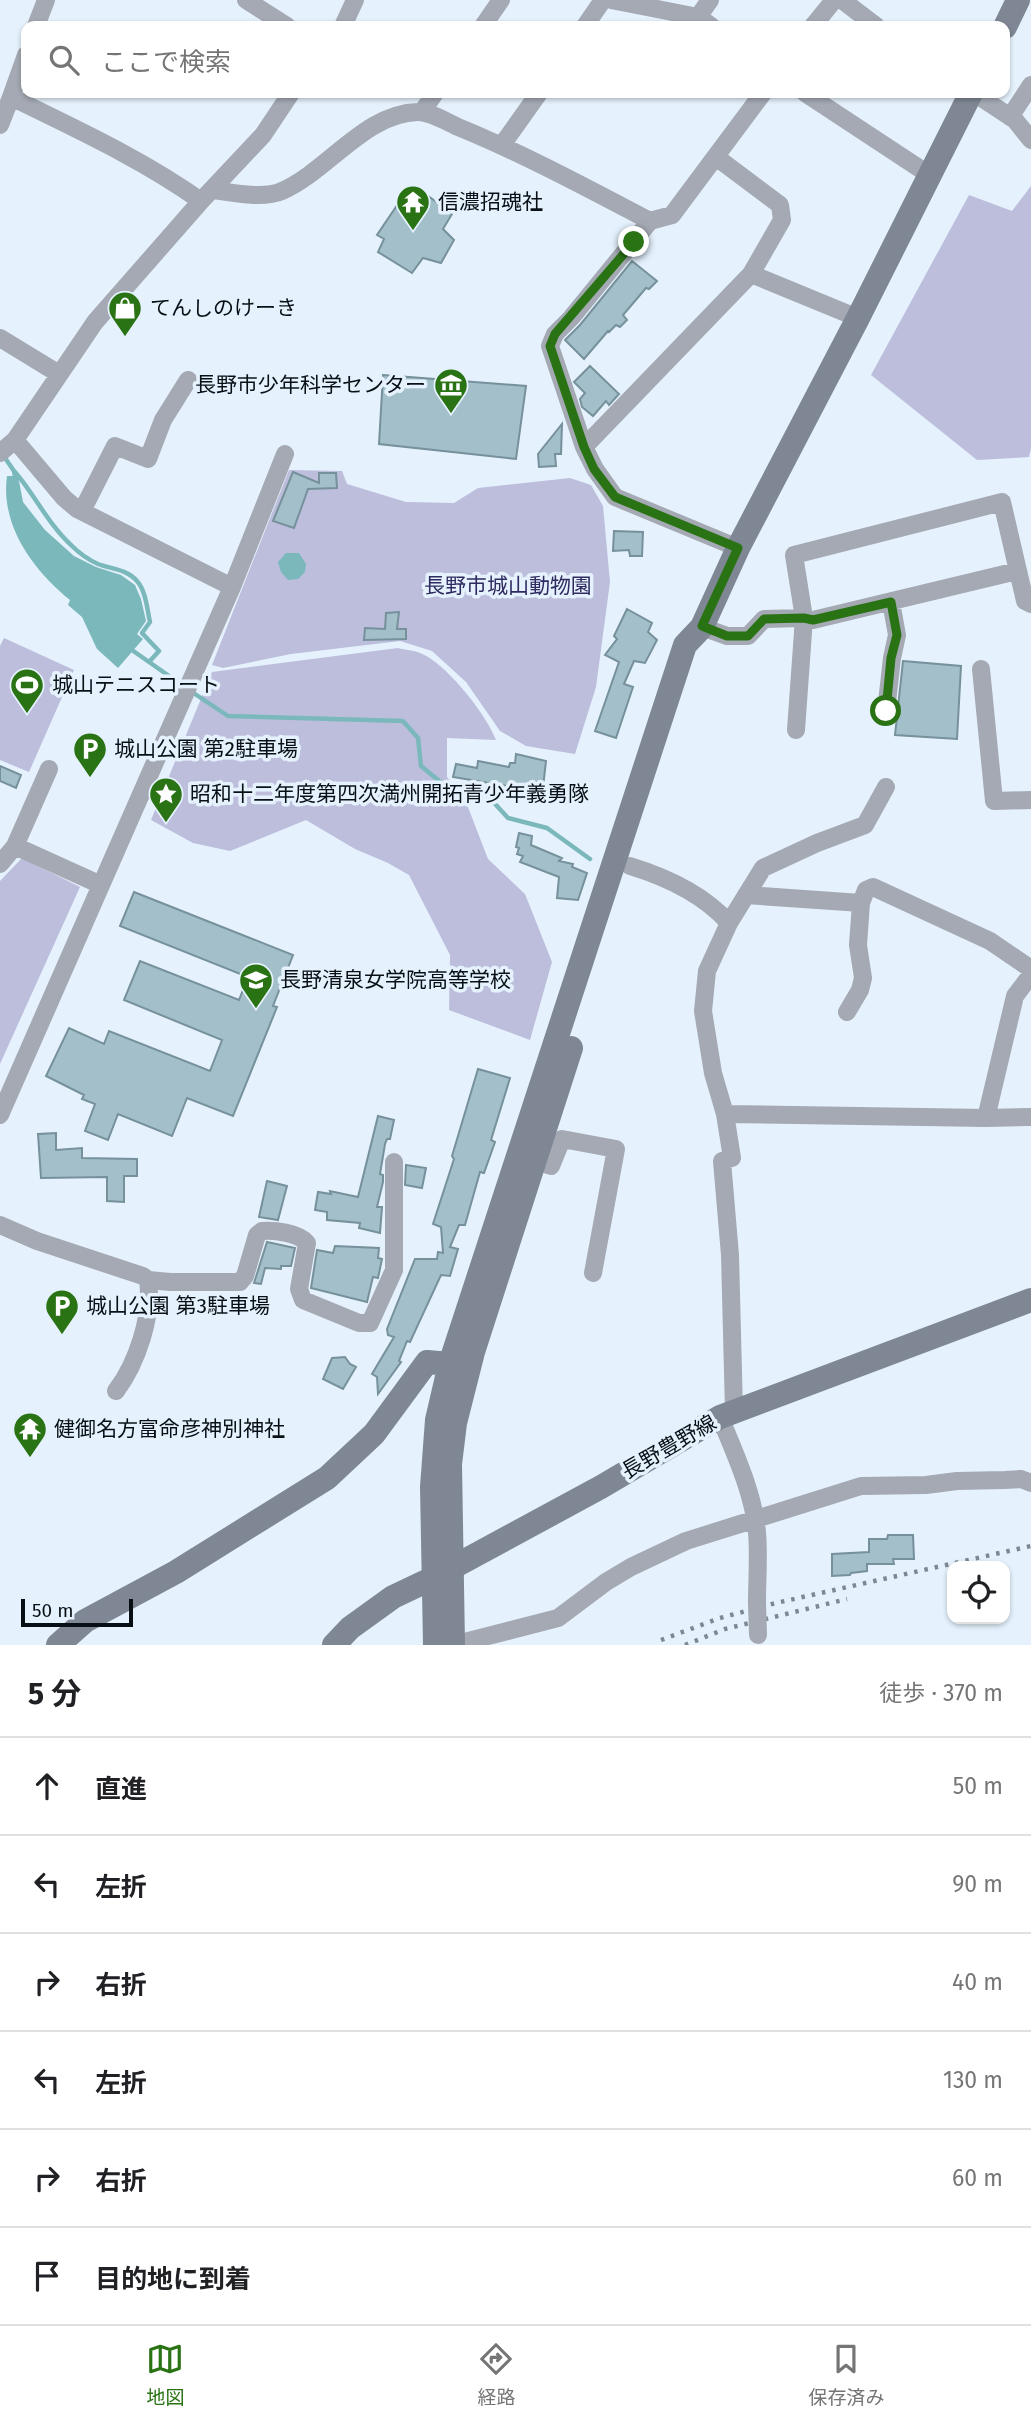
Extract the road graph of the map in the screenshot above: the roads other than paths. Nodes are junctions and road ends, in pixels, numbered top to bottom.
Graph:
1 (46, 0) edge
2 (246, 0) edge
3 (355, 0) edge
4 (501, 0) edge
5 (603, 0) edge
6 (611, 0) edge
7 (710, 0) edge
8 (834, 0) edge
9 (842, 0) edge
10 (1018, 0) edge
11 (41, 21) edge
12 (279, 21) edge
13 (345, 21) edge
14 (486, 21) edge
15 (588, 21) edge
16 (700, 21) edge
17 (704, 21) edge
18 (817, 21) edge
19 (869, 21) edge
20 (1008, 21) edge
21 (21, 69) edge
22 (1031, 85) edge
23 (11, 97) junction
24 (288, 98) edge
25 (432, 98) edge
26 (535, 98) edge
27 (759, 98) edge
28 (813, 98) edge
29 (970, 98) edge
30 (981, 98) edge
31 (422, 112) junction
32 (1010, 117) junction
33 (0, 125) edge
34 (1031, 140) edge
35 (502, 145) junction
36 (716, 157) junction
37 (931, 176) junction
38 (207, 196) junction
39 (650, 221) junction
40 (751, 274) junction
41 (859, 318) junction
42 (0, 338) edge
43 (59, 374) junction
44 (188, 380) dead end
45 (15, 440) junction
46 (584, 447) junction
47 (0, 453) edge
48 (285, 454) dead end
49 (82, 511) junction
50 (738, 548) junction
51 (1017, 572) junction
52 (232, 587) junction
53 (891, 602) junction
54 (1031, 604) edge
55 (804, 618) junction
56 (702, 626) junction
57 (981, 669) dead end
58 (886, 711) dead end
59 (796, 730) dead end
60 (49, 769) dead end
61 (886, 787) dead end
62 (1031, 800) edge
63 (15, 846) junction
64 (0, 864) edge
65 (630, 866) junction
66 (102, 885) junction
67 (746, 895) junction
68 (861, 903) junction
69 (729, 923) junction
70 (1031, 969) edge
71 (1031, 975) edge
72 (847, 1012) dead end
73 (725, 1114) junction
74 (0, 1115) edge
75 (1031, 1117) edge
76 (986, 1118) junction
77 (535, 1161) junction
78 (394, 1162) dead end
79 (0, 1226) edge
80 (593, 1273) dead end
81 (148, 1280) junction
82 (1031, 1300) edge
83 (459, 1366) junction
84 (116, 1391) dead end
85 (727, 1414) junction
86 (1031, 1483) edge
87 (754, 1519) junction
88 (442, 1573) junction
89 (757, 1640) edge
90 (463, 1644) edge
91 (58, 1645) edge
92 (334, 1645) edge
93 (435, 1645) edge

1 - 11 street
2 - 12 street
3 - 13 street
4 - 14 street
5 - 15 street
6 - 16 street
7 - 17 street
8 - 18 street
9 - 19 street
10 - 20 street
21 - 23 street
22 - 32 street
23 - 33 street
23 - 38 street
24 - 38 street
25 - 31 street
26 - 35 street
27 - 36 street
28 - 37 street
29 - 37 street
30 - 32 street
31 - 35 street
31 - 38 street
32 - 34 street
35 - 39 street
36 - 39 street
36 - 40 street
37 - 41 street
38 - 43 street
39 - 46 street
40 - 41 street
40 - 46 street
41 - 50 street
42 - 43 street
43 - 45 street
44 - 49 street
45 - 47 street
45 - 49 street
46 - 50 street
48 - 52 street
49 - 52 street
50 - 56 street
51 - 53 street
51 - 54 street
51 - 55 street
52 - 66 street
53 - 55 street
53 - 58 street
55 - 56 street
55 - 59 street
56 - 65 street
56 - 83 street
57 - 62 street
60 - 63 street
61 - 67 street
63 - 64 street
63 - 66 street
65 - 69 street
65 - 77 street
66 - 74 street
67 - 68 street
67 - 69 street
68 - 70 street
68 - 72 street
69 - 73 street
71 - 76 street
73 - 76 street
73 - 85 street
75 - 76 street
77 - 80 street
77 - 83 street
78 - 81 street
79 - 81 street
81 - 84 street
82 - 85 street, 長野豊野線
83 - 88 street
83 - 91 street
85 - 87 street
85 - 88 street, 長野豊野線
86 - 87 street
87 - 89 street, bridge
87 - 90 street
88 - 90 street
88 - 92 street, 長野豊野線
88 - 93 street

